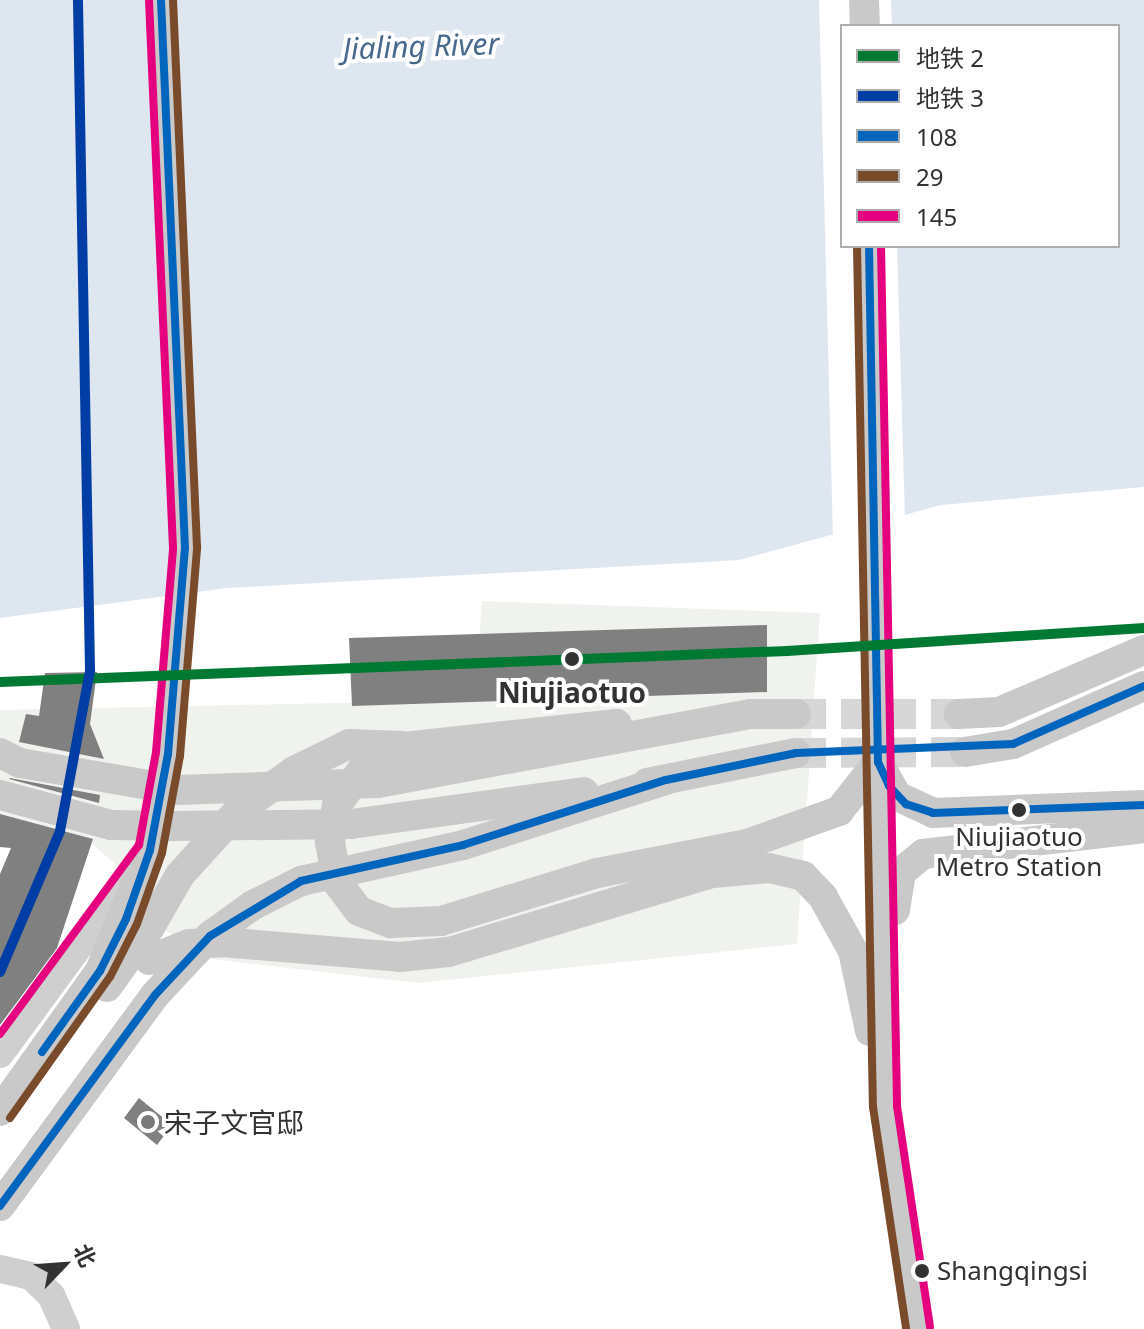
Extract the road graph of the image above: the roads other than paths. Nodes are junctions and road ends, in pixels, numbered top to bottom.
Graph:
1 (161, 0) edge
2 (864, 0) edge
3 (865, 24) edge
4 (869, 248) edge
5 (1144, 650) edge
6 (1144, 686) edge
7 (751, 714) junction
8 (796, 714) tunnel mouth
9 (959, 714) tunnel mouth
10 (413, 746) junction
11 (965, 752) tunnel mouth
12 (796, 753) tunnel mouth
13 (10, 758) edge
14 (878, 762) junction
15 (666, 780) junction
16 (0, 795) edge
17 (878, 796) junction
18 (1144, 805) edge
19 (1065, 812) junction
20 (1144, 828) edge
21 (150, 850) junction
22 (107, 976) junction
23 (0, 1054) edge
24 (5, 1101) edge
25 (885, 1107) junction
26 (0, 1206) edge
27 (0, 1269) edge
28 (66, 1329) edge
29 (918, 1329) edge

1 - 21 main road, bridge
2 - 3 main road
4 - 14 main road, bridge
5 - 9 main road
6 - 11 main road
7 - 8 main road
7 - 10 main road
7 - 13 main road
10 - 14 main road, bridge
10 - 22 main road, bridge
12 - 15 main road
14 - 17 main road
14 - 19 main road
15 - 16 main road
15 - 26 main road
17 - 19 main road
17 - 25 main road
18 - 19 main road
20 - 25 main road
21 - 22 main road
21 - 23 main road
22 - 24 main road
22 - 25 main road, bridge
25 - 29 main road
27 - 28 main road

